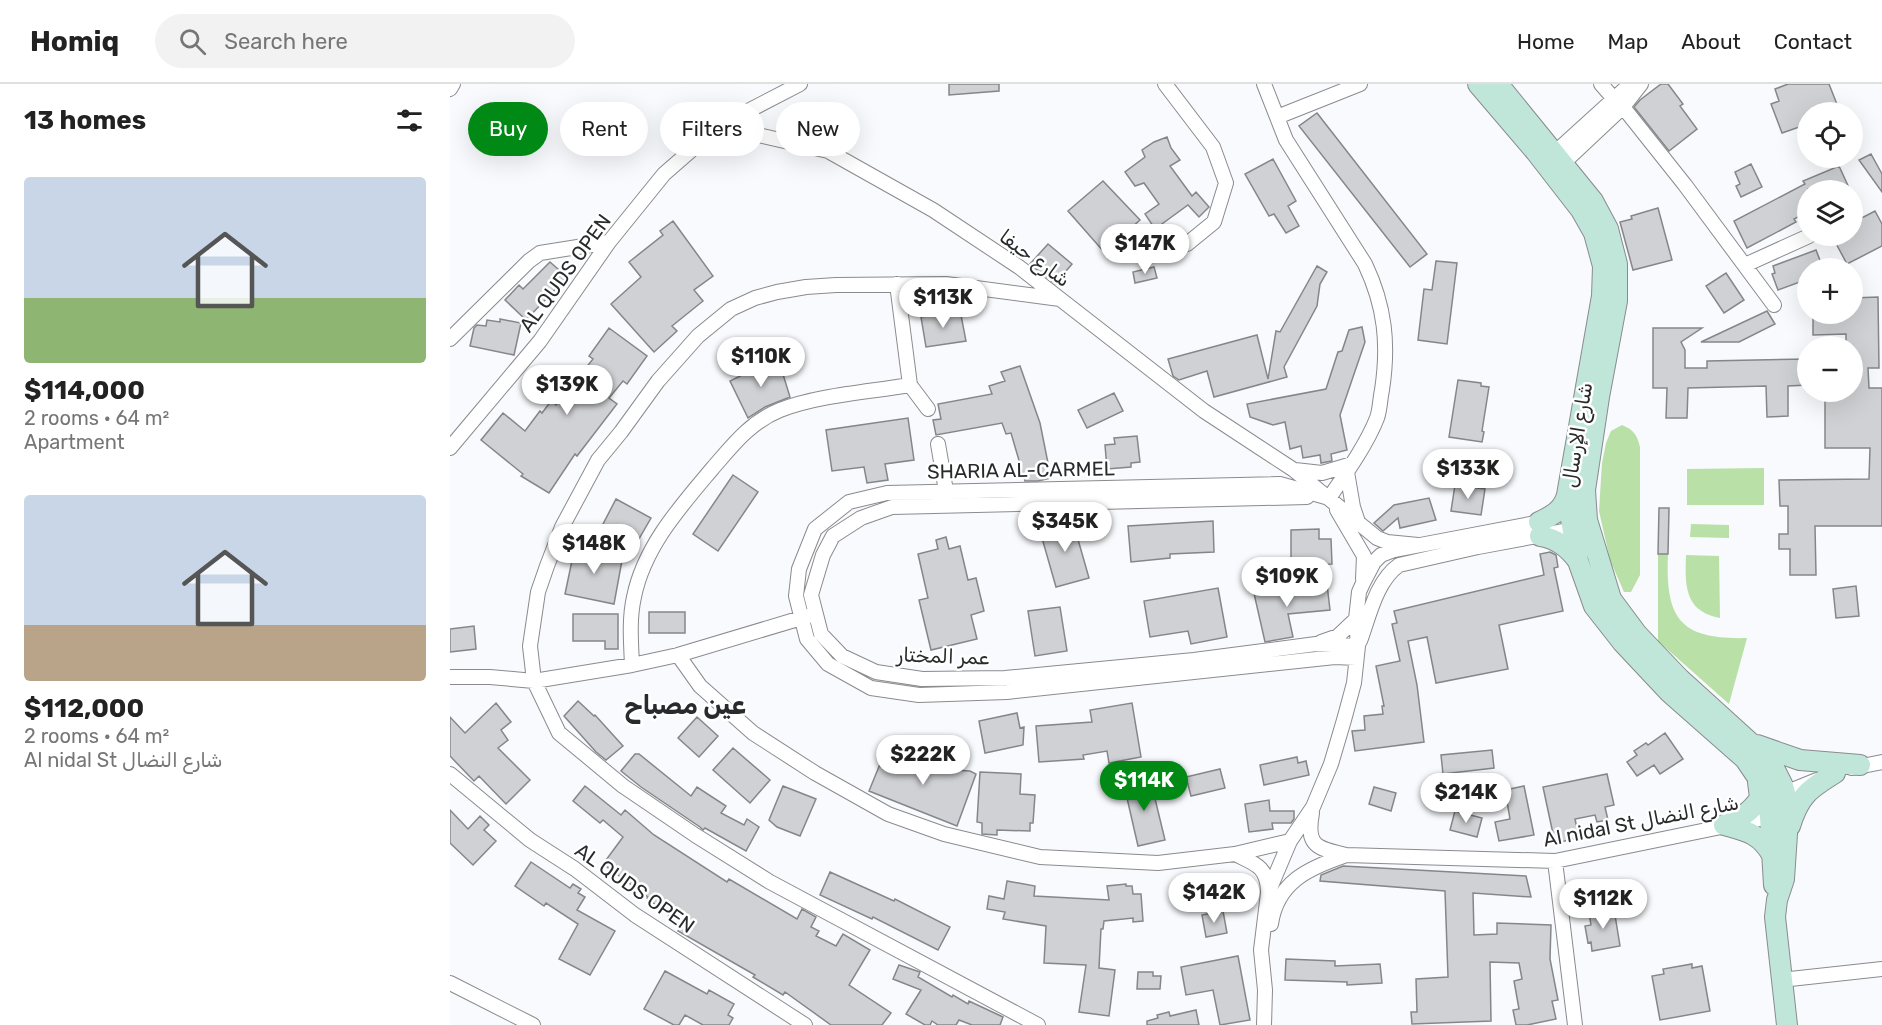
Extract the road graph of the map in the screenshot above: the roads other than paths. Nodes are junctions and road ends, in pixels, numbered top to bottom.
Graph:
1 (453, 84) edge
2 (800, 84) edge
3 (1165, 84) edge
4 (1264, 84) edge
5 (1360, 84) edge
6 (1478, 84) edge
7 (1498, 84) edge
8 (1601, 84) edge
9 (1637, 84) edge
10 (1641, 84) edge
11 (450, 89) edge
12 (764, 103) edge
13 (1618, 103) junction
14 (1277, 117) junction
15 (764, 136) edge
16 (685, 156) edge
17 (1554, 163) junction
18 (1797, 241) edge
19 (609, 242) junction
20 (1187, 244) dead end
21 (1745, 265) junction
22 (897, 284) junction
23 (1060, 299) junction
24 (1774, 305) dead end
25 (450, 339) edge
26 (910, 385) junction
27 (928, 410) dead end
28 (939, 444) dead end
29 (450, 448) edge
30 (1281, 461) junction
31 (1349, 468) junction
32 (1294, 470) junction
33 (1280, 484) junction
34 (946, 492) junction
35 (1567, 495) junction
36 (1329, 498) junction
37 (952, 506) junction
38 (1579, 521) junction
39 (1359, 524) junction
40 (1539, 529) junction
41 (1418, 546) junction
42 (1369, 559) junction
43 (1578, 561) junction
44 (1399, 565) junction
45 (816, 613) junction
46 (802, 618) junction
47 (1356, 620) junction
48 (1316, 644) junction
49 (1357, 652) junction
50 (678, 655) junction
51 (632, 665) junction
52 (450, 676) edge
53 (534, 681) junction
54 (1749, 741) junction
55 (1882, 762) edge
56 (1860, 765) junction
57 (1835, 773) junction
58 (450, 774) edge
59 (1756, 774) junction
60 (1785, 793) junction
61 (1313, 807) junction
62 (1770, 817) junction
63 (1724, 825) junction
64 (1787, 834) junction
65 (1290, 841) junction
66 (1235, 854) junction
67 (1346, 855) junction
68 (1772, 855) junction
69 (1555, 861) junction
70 (1268, 893) junction
71 (1777, 900) junction
72 (1882, 969) edge
73 (1781, 980) junction
74 (450, 983) edge
75 (1263, 983) junction
76 (533, 1025) edge
77 (805, 1025) edge
78 (1038, 1025) edge
79 (1264, 1025) edge
80 (1575, 1025) edge
81 (1787, 1025) edge

1 - 11 street
2 - 12 street
3 - 20 street
4 - 14 street
5 - 14 street
6 - 17 main road, شارع الإرسال
7 - 17 main road, شارع الإرسال
8 - 13 street
9 - 13 street
10 - 13 street
13 - 17 street
13 - 21 street
14 - 31 street
15 - 23 street, شارع حيفا
16 - 19 street, AL QUDS OPEN
17 - 35 main road, شارع الإرسال
17 - 38 main road, شارع الإرسال
18 - 21 street
19 - 25 street
19 - 29 street, AL QUDS OPEN
21 - 24 street
22 - 23 street
22 - 26 street
22 - 53 street
23 - 30 street, شارع حيفا
26 - 27 street
26 - 51 street
28 - 34 street
30 - 32 street, شارع حيفا
30 - 33 street
31 - 32 street
31 - 36 street
31 - 39 street
32 - 36 street, شارع حيفا
33 - 34 street, SHARIA AL-CARMEL
33 - 36 street, SHARIA AL-CARMEL
34 - 37 street
34 - 46 street, SHARIA AL-CARMEL
35 - 38 main road, شارع الإرسال
35 - 40 main road
36 - 37 street, عمر المختار
36 - 39 street, شارع حيفا
36 - 42 street
37 - 45 street, عمر المختار
38 - 40 street
38 - 43 main road, شارع الإرسال
38 - 54 main road, شارع الإرسال
39 - 41 street, شارع حيفا
40 - 41 street
40 - 43 main road
40 - 44 street
41 - 42 street
42 - 44 street
42 - 47 street
43 - 59 main road, شارع الإرسال
44 - 49 street
45 - 46 street
45 - 48 street, عمر المختار
46 - 49 street, SHARIA AL-CARMEL
46 - 50 street
47 - 48 street
47 - 49 street
48 - 49 street, عمر المختار
49 - 61 street
50 - 51 street
50 - 66 street
51 - 53 street
52 - 53 street
53 - 78 street
54 - 56 main road
54 - 60 main road, شارع الإرسال
55 - 56 street
56 - 57 street
57 - 60 street
57 - 64 main road
58 - 77 street, AL QUDS OPEN
59 - 62 main road, شارع الإرسال
59 - 63 main road
60 - 62 street
60 - 64 main road, شارع الإرسال
61 - 65 street
61 - 67 street
62 - 63 street, Al nidal St شارع النضال
62 - 68 main road, شارع الإرسال
63 - 68 main road
63 - 69 street, Al nidal St شارع النضال
64 - 71 main road, شارع الإرسال
65 - 66 street
65 - 70 street
66 - 70 street
67 - 69 street, Al nidal St شارع النضال
67 - 75 street
68 - 71 main road, شارع الإرسال
69 - 80 street
70 - 75 street
71 - 73 main road, شارع الإرسال
72 - 73 street
73 - 81 main road, شارع الإرسال
74 - 76 street
75 - 79 street

